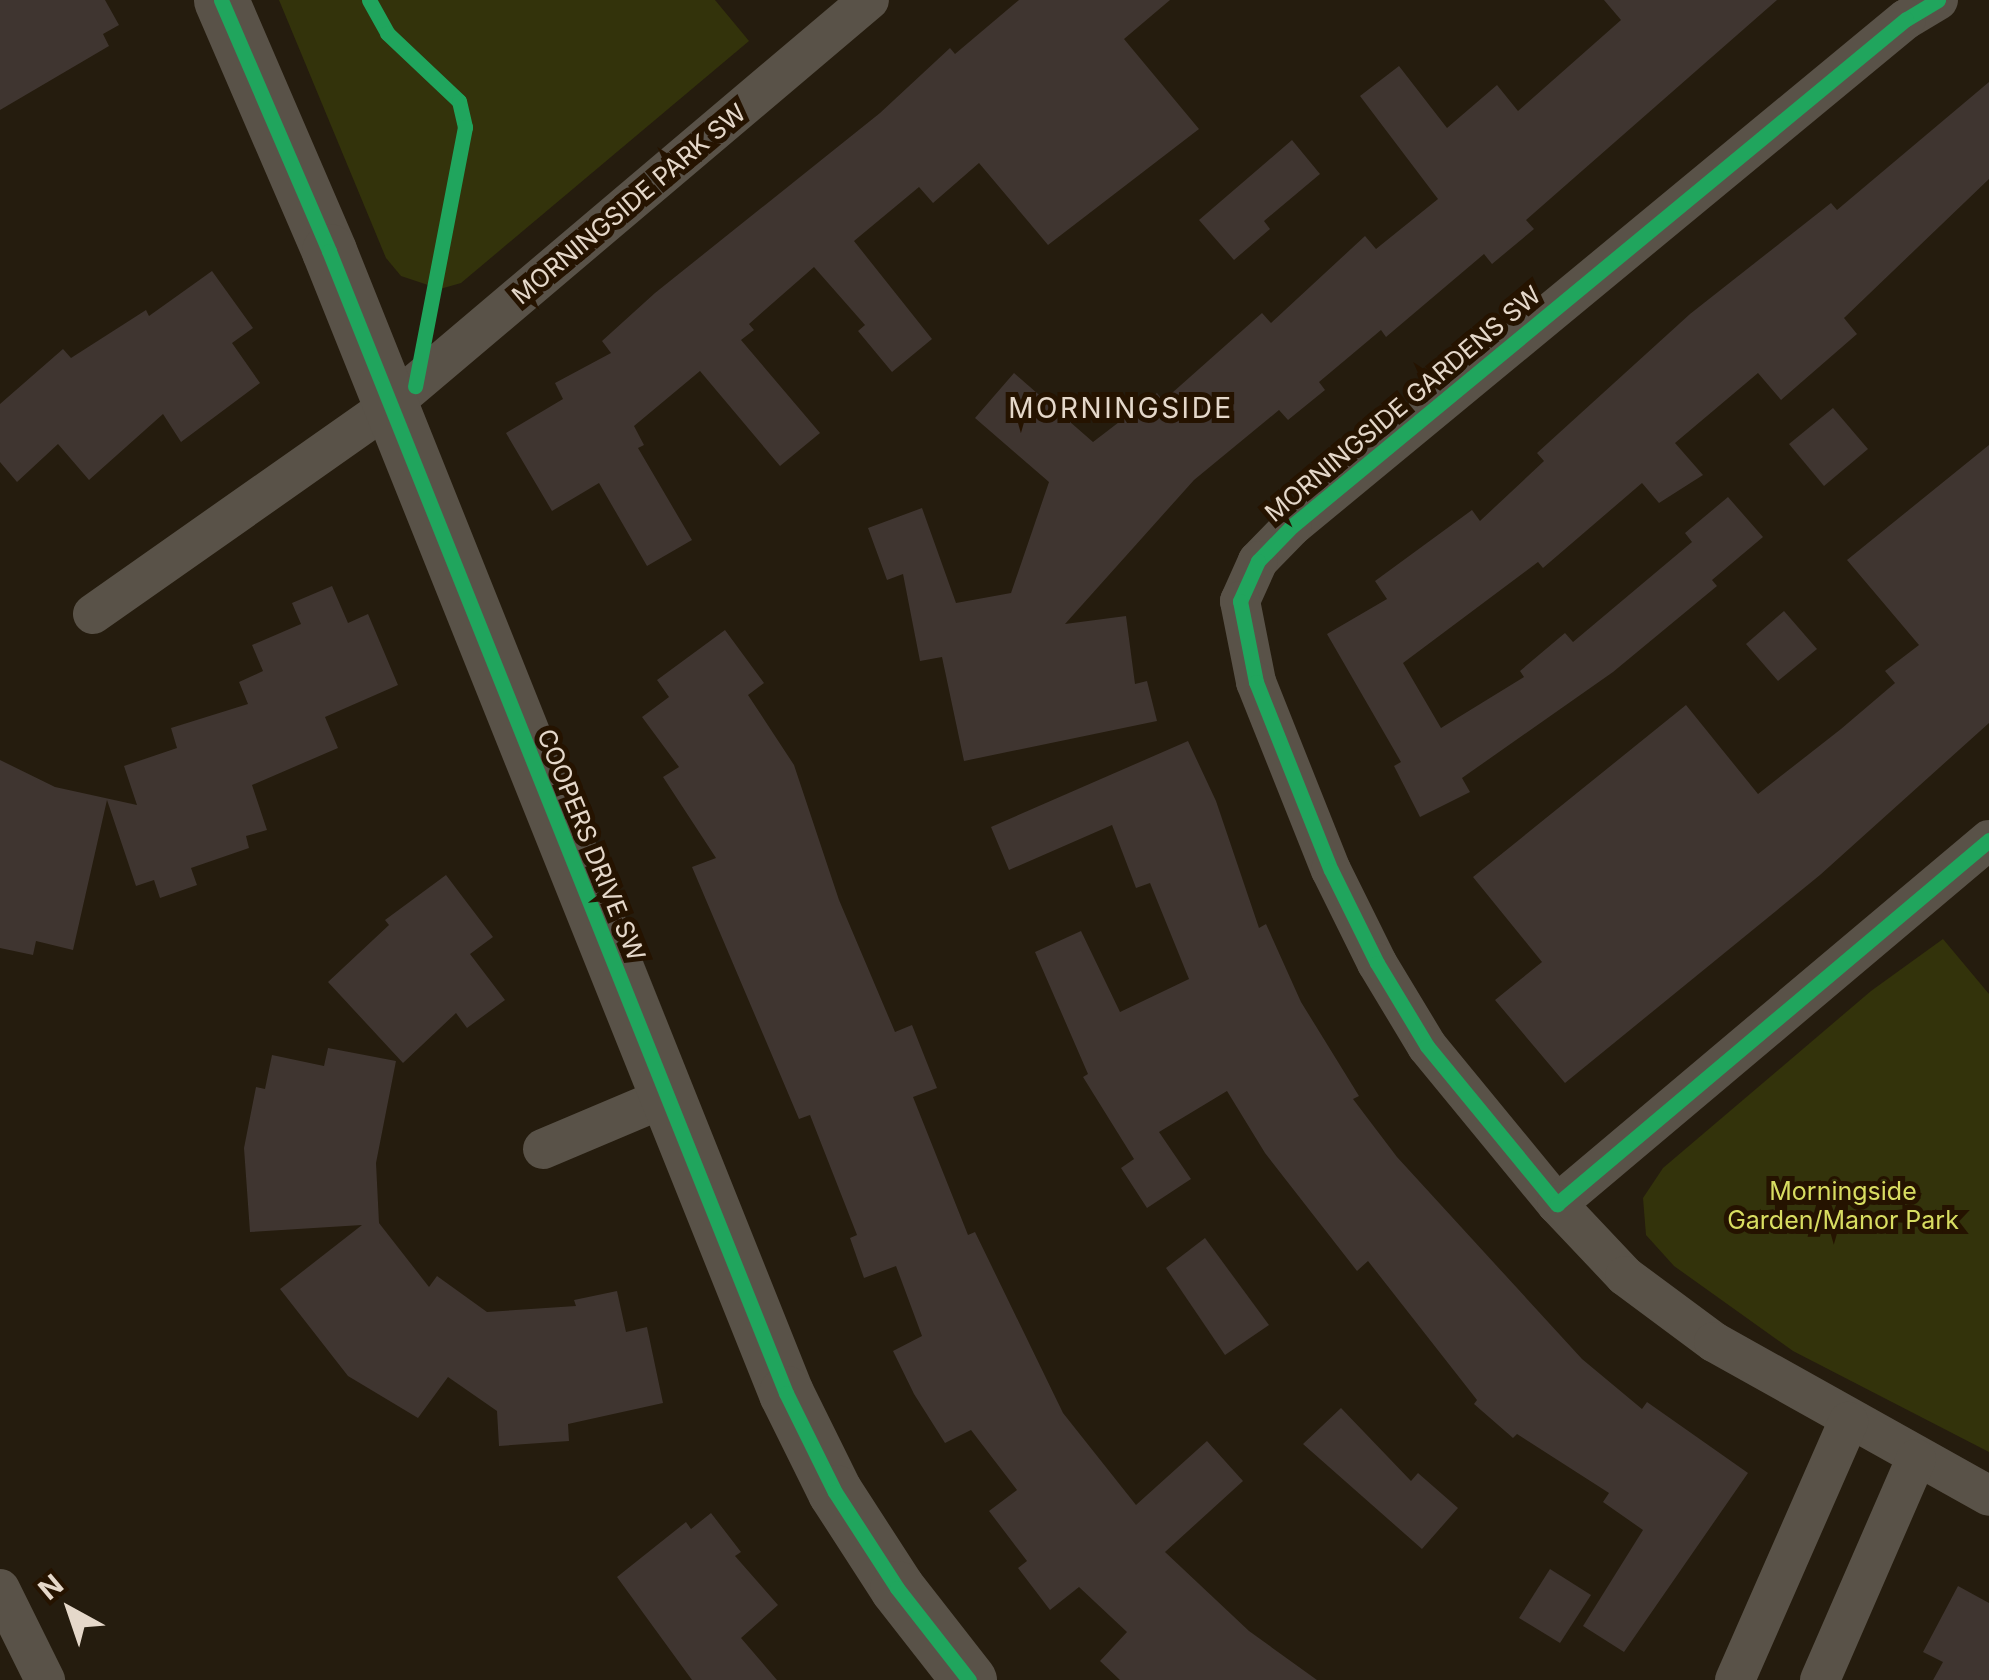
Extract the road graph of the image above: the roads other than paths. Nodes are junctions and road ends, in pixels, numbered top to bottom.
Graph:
1 (221, 0) edge
2 (869, 0) edge
3 (1938, 0) edge
4 (388, 408) junction
5 (93, 614) dead end
6 (1989, 840) edge
7 (664, 1098) junction
8 (542, 1149) dead end
9 (1557, 1204) junction
10 (1848, 1422) junction
11 (1916, 1459) junction
12 (1989, 1496) edge
13 (0, 1589) edge
14 (46, 1680) edge
15 (968, 1680) edge
16 (1735, 1680) edge
17 (1820, 1680) edge

1 - 4 street, COOPERS DRIVE SW
2 - 4 street, MORNINGSIDE PARK SW
3 - 9 street, MORNINGSIDE GARDENS SW
4 - 5 street, MORNINGSIDE PARK SW
4 - 7 street, COOPERS DRIVE SW
6 - 9 street
7 - 8 street
7 - 15 street, COOPERS DRIVE SW
9 - 10 street, MORNINGSIDE GARDENS SW
10 - 11 street, MORNINGSIDE GARDENS SW
10 - 16 street
11 - 12 street, MORNINGSIDE GARDENS SW
11 - 17 street
13 - 14 street

